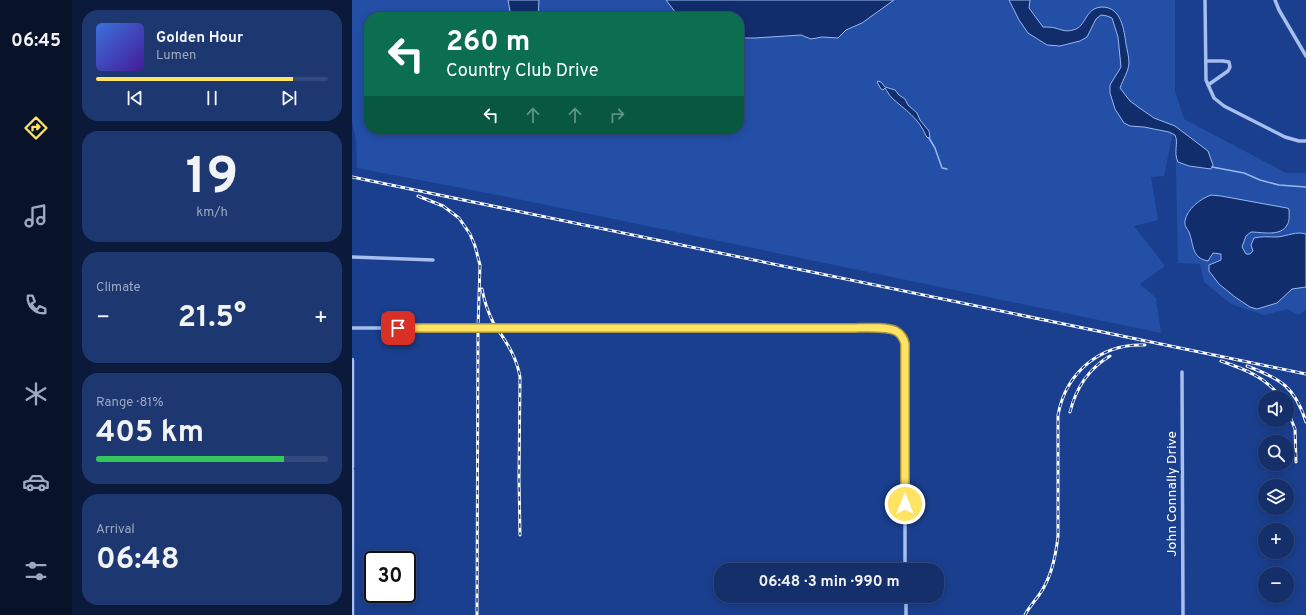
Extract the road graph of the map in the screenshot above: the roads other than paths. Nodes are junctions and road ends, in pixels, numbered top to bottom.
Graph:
1 (1205, 0) edge
2 (1275, 0) edge
3 (1306, 56) edge
4 (1206, 61) junction
5 (1208, 85) junction
6 (1306, 141) edge
7 (352, 257) edge
8 (433, 260) dead end
9 (352, 328) edge
10 (352, 360) edge
11 (1182, 372) dead end
12 (352, 415) edge
13 (352, 467) edge
14 (352, 470) edge
15 (352, 532) edge
16 (905, 563) edge
17 (906, 603) edge
18 (352, 615) edge
19 (906, 615) edge
20 (1183, 615) edge

1 - 4 street
2 - 3 street
4 - 5 street
4 - 5 street
5 - 6 street
7 - 8 street
9 - 16 street
10 - 12 street
11 - 20 street, John Connally Drive
12 - 13 street
14 - 15 street
15 - 18 street
17 - 19 street

